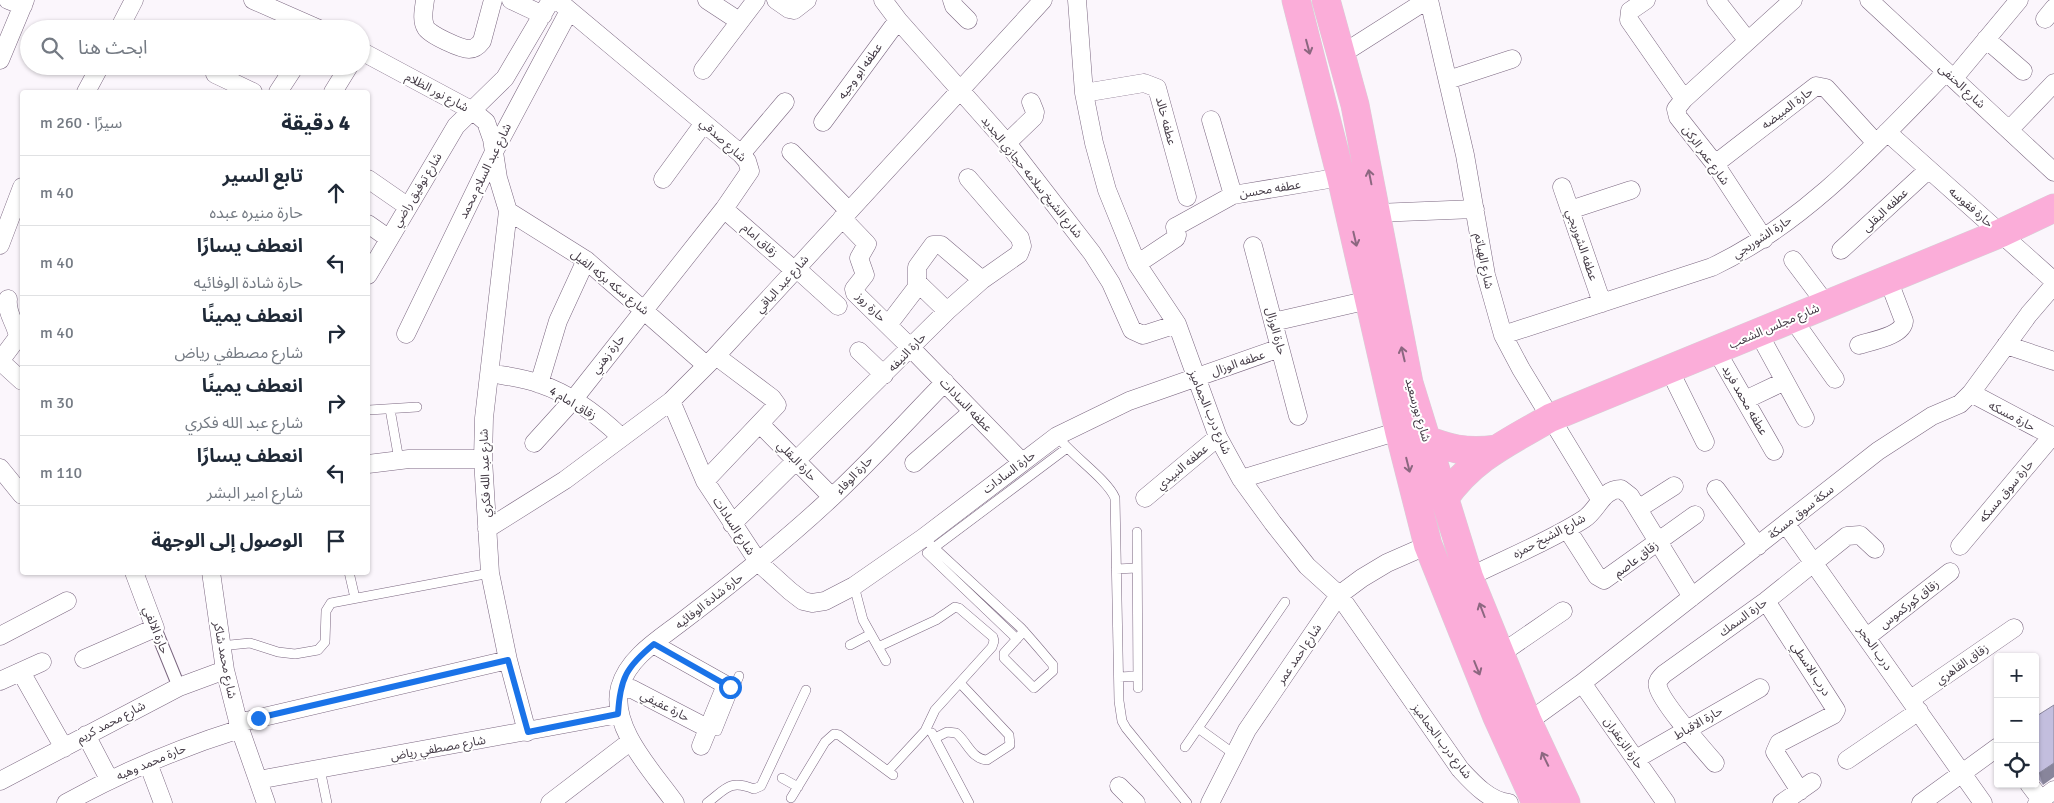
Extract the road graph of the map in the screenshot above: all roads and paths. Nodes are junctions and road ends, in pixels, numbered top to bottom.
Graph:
1 (134, 0) edge
2 (253, 0) edge
3 (425, 0) edge
4 (492, 0) edge
5 (511, 0) edge
6 (707, 0) edge
7 (756, 0) edge
8 (776, 0) edge
9 (883, 0) edge
10 (952, 0) edge
11 (1043, 0) edge
12 (1077, 0) edge
13 (1296, 0) edge
14 (1326, 0) edge
15 (1428, 0) edge
16 (1646, 0) edge
17 (1716, 0) edge
18 (1793, 0) edge
19 (2019, 0) edge
20 (19, 2) edge
21 (805, 2) edge
22 (1879, 3) edge
23 (563, 5) edge
24 (547, 8) edge
25 (124, 20) edge
26 (299, 20) edge
27 (898, 20) junction
28 (968, 20) dead end
29 (739, 21) junction
30 (1986, 39) junction
31 (1748, 40) junction
32 (1342, 54) junction
33 (370, 56) edge
34 (1, 57) edge
35 (1512, 59) dead end
36 (703, 70) dead end
37 (2023, 71) dead end
38 (95, 75) edge
39 (217, 75) edge
40 (289, 75) edge
41 (344, 75) edge
42 (1950, 75) junction
43 (1448, 80) junction
44 (2054, 83) edge
45 (87, 90) edge
46 (249, 90) edge
47 (279, 90) edge
48 (334, 90) edge
49 (961, 91) junction
50 (1084, 93) junction
51 (1684, 99) junction
52 (785, 102) dead end
53 (1031, 102) dead end
54 (473, 111) junction
55 (1211, 120) dead end
56 (823, 122) dead end
57 (704, 123) junction
58 (2009, 130) junction
59 (1882, 138) junction
60 (1007, 143) junction
61 (495, 150) junction
62 (791, 152) dead end
63 (741, 154) junction
64 (1715, 164) junction
65 (1928, 170) junction
66 (2054, 172) edge
67 (1341, 177) junction
68 (968, 178) dead end
69 (663, 179) dead end
70 (370, 180) edge
71 (1562, 187) dead end
72 (1631, 190) dead end
73 (20, 192) edge
74 (1233, 195) junction
75 (1186, 197) dead end
76 (407, 206) junction
77 (2054, 208) edge
78 (724, 209) junction
79 (1474, 209) junction
80 (1570, 210) junction
81 (508, 211) junction
82 (1376, 213) junction
83 (845, 214) junction
84 (370, 225) edge
85 (2001, 233) junction
86 (388, 238) junction
87 (1764, 239) junction
88 (0, 246) edge
89 (1253, 246) dead end
90 (1841, 250) dead end
91 (586, 260) junction
92 (1793, 260) dead end
93 (1137, 264) junction
94 (796, 270) junction
95 (370, 271) edge
96 (1888, 279) junction
97 (982, 280) junction
98 (2054, 282) edge
99 (918, 283) junction
100 (2054, 286) edge
101 (10, 298) edge
102 (1369, 300) junction
103 (1602, 303) junction
104 (1826, 304) junction
105 (838, 306) dead end
106 (644, 308) junction
107 (948, 311) junction
108 (1792, 318) junction
109 (1273, 322) junction
110 (1177, 324) junction
111 (888, 325) junction
112 (1758, 332) junction
113 (406, 334) dead end
114 (1503, 335) junction
115 (1859, 345) dead end
116 (2006, 345) junction
117 (910, 347) junction
118 (1280, 348) junction
119 (1716, 350) junction
120 (859, 351) dead end
121 (0, 361) edge
122 (711, 361) junction
123 (2054, 361) edge
124 (1669, 369) junction
125 (490, 373) junction
126 (884, 376) junction
127 (1195, 377) junction
128 (20, 379) edge
129 (1836, 379) dead end
130 (1785, 381) junction
131 (945, 382) junction
132 (539, 384) junction
133 (1971, 393) junction
134 (573, 400) junction
135 (1744, 400) junction
136 (670, 401) junction
137 (417, 407) dead end
138 (390, 409) junction
139 (370, 410) edge
140 (972, 412) junction
141 (1298, 416) dead end
142 (1550, 418) junction
143 (1806, 418) dead end
144 (761, 424) junction
145 (1399, 431) junction
146 (621, 437) junction
147 (1218, 437) junction
148 (2053, 437) edge
149 (1426, 440) junction
150 (534, 442) dead end
151 (1062, 442) junction
152 (1705, 442) dead end
153 (1496, 449) junction
154 (1774, 451) dead end
155 (483, 459) junction
156 (399, 460) junction
157 (797, 460) junction
158 (1022, 462) junction
159 (914, 463) dead end
160 (370, 464) edge
161 (0, 468) edge
162 (1241, 479) junction
163 (705, 481) junction
164 (1674, 486) dead end
165 (1716, 490) dead end
166 (20, 493) edge
167 (832, 497) junction
168 (1145, 498) dead end
169 (1444, 499) junction
170 (1600, 499) junction
171 (1638, 509) junction
172 (1695, 515) dead end
173 (732, 524) junction
174 (1786, 524) junction
175 (487, 529) junction
176 (1567, 529) junction
177 (1137, 532) dead end
178 (928, 542) junction
179 (1658, 542) junction
180 (1428, 545) junction
181 (1758, 546) junction
182 (1960, 546) dead end
183 (1875, 549) dead end
184 (759, 563) junction
185 (1815, 564) junction
186 (1137, 568) junction
187 (1116, 569) junction
188 (1950, 572) dead end
189 (490, 573) junction
190 (135, 575) edge
191 (211, 575) edge
192 (350, 575) edge
193 (1469, 577) junction
194 (846, 590) junction
195 (1338, 595) junction
196 (355, 598) junction
197 (1692, 598) junction
198 (67, 601) dead end
199 (1766, 601) junction
200 (1286, 602) dead end
201 (1563, 611) dead end
202 (155, 628) junction
203 (2014, 628) dead end
204 (1024, 632) junction
205 (871, 634) junction
206 (0, 636) edge
207 (1867, 637) junction
208 (1017, 639) junction
209 (654, 644) junction
210 (850, 645) dead end
211 (220, 646) junction
212 (878, 647) junction
213 (1500, 655) junction
214 (84, 659) dead end
215 (508, 660) junction
216 (42, 662) dead end
217 (886, 662) dead end
218 (225, 670) junction
219 (21, 672) junction
220 (1138, 676) junction
221 (1118, 678) junction
222 (0, 681) edge
223 (960, 683) junction
224 (1582, 683) junction
225 (179, 687) junction
226 (620, 688) junction
227 (1138, 688) dead end
228 (1760, 688) dead end
229 (806, 690) dead end
230 (1915, 705) junction
231 (618, 714) junction
232 (1528, 722) junction
233 (239, 726) junction
234 (929, 726) junction
235 (1198, 728) junction
236 (713, 730) junction
237 (1687, 730) junction
238 (528, 732) junction
239 (86, 735) junction
240 (935, 738) junction
241 (631, 741) junction
242 (701, 746) dead end
243 (1185, 746) dead end
244 (64, 748) junction
245 (1994, 750) edge
246 (1234, 754) junction
247 (1636, 759) junction
248 (1846, 760) dead end
249 (148, 763) junction
250 (1715, 763) dead end
251 (320, 769) junction
252 (1962, 773) junction
253 (782, 778) dead end
254 (110, 779) junction
255 (258, 780) junction
256 (0, 781) edge
257 (1118, 786) dead end
258 (798, 787) junction
259 (2034, 788) edge
260 (791, 798) dead end
261 (2044, 798) edge
262 (66, 803) edge
263 (164, 803) edge
264 (266, 803) edge
265 (327, 803) edge
266 (550, 803) edge
267 (675, 803) edge
268 (707, 803) edge
269 (969, 803) edge
270 (1136, 803) edge
271 (1187, 803) edge
272 (1210, 803) edge
273 (1509, 803) edge
274 (1536, 803) edge
275 (1566, 803) edge
276 (1666, 803) edge
277 (1782, 803) edge
278 (1921, 803) edge
279 (1983, 803) edge

1 - 25 street
2 - 26 street
3 - 4 street
5 - 24 street
6 - 29 street
7 - 29 street
8 - 21 street
9 - 27 street, شارع الشيخ سلامه حجازي الجديد
10 - 28 street
11 - 49 street, شارع عبد الباقي
12 - 50 street, شارع درب الجماميز
13 -> 67 main road, شارع بورسعيد
14 - 32 main road, شارع بورسعيد
15 - 32 street, شارع الهياتم
15 - 43 street, شارع الهياتم
16 - 51 street
17 - 31 street
18 - 31 street
19 - 30 street, حارة الشوربجي
20 - 34 street
22 - 42 street, شارع الحنفى
23 - 57 street, شارع صدقي
23 - 61 street, شارع عبد السلام محمد
24 - 54 street, شارع توفيق راضي
27 - 49 street, شارع الشيخ سلامه حجازي الجديد
27 - 56 street, عطفه ابو وجيه
29 - 36 street
30 - 37 street
30 - 42 street, حارة الشوربجي
31 - 51 street
82 -> 32 main road, شارع بورسعيد
33 - 54 street, شارع نور الظلام
35 - 43 street
38 - 45 street
39 - 46 street
40 - 47 street
41 - 48 street
42 - 58 street, شارع الحنفى
42 - 59 street, حارة الشوربجي
43 - 79 street, شارع الهياتم
44 - 58 street
49 - 60 street, شارع الشيخ سلامه حجازي الجديد
49 - 83 street, شارع عبد الباقي
50 - 75 street, عطفه خالد
50 - 93 street, شارع درب الجماميز
51 - 64 street, شارع عمر الركن
52 - 63 street
53 - 60 street
54 - 61 street, شارع نور الظلام
54 - 76 street, شارع توفيق راضي
55 - 74 street
57 - 63 street, شارع صدقي
57 - 69 street
58 - 66 street, شارع الحنفى
59 - 64 street, حارة المبيضه
59 - 65 street, حارة فقوسه
59 - 87 street, حارة الشوربجي
60 - 110 street, شارع الشيخ سلامه حجازي الجديد
61 - 81 street
61 - 113 street, شارع عبد السلام محمد
62 - 83 street
63 - 78 street, شارع صدقي
64 - 87 street, شارع عمر الركن
65 - 85 street, حارة فقوسه
65 - 90 street, عطفه البقلى
67 - 74 street, عطفه محسن
67 -> 102 main road, شارع بورسعيد
68 - 97 street, حارة النيفه
70 - 76 street
71 - 80 street, عطفه الشوربجي
72 - 80 street
73 - 88 street
74 - 93 street, عطفه محسن
76 - 86 street, شارع توفيق راضي
77 - 85 main road, شارع مجلس الشعب
78 - 94 street, زقاق امام
78 - 106 street, شارع صدقي
79 - 82 street
79 - 114 street, شارع الهياتم
80 - 103 street, عطفه الشوربجي
81 - 91 street, شارع سكه بركه الفيل
81 - 125 street, شارع عبد الله فكري
149 -> 82 main road, شارع بورسعيد
83 - 94 street, شارع عبد الباقي
83 - 111 street, حارة روز
84 - 86 street
85 - 96 main road, شارع مجلس الشعب
85 - 98 street, حارة فقوسه
86 - 95 street, شارع توفيق راضي
87 - 103 street, حارة الشوربجي
89 - 109 street, حارة الوزال
91 - 106 street, شارع سكه بركه الفيل
91 - 132 street
92 - 104 street
93 - 110 street, شارع درب الجماميز
94 - 105 street, زقاق امام
94 - 122 street, شارع عبد الباقي
96 - 104 main road, شارع مجلس الشعب
96 - 115 street
97 - 99 street
97 - 107 street, حارة النيفه
99 - 107 street
99 - 111 street
100 - 116 street, سكة سوق مسكة
101 - 121 street
102 - 109 street
102 - 145 main road, شارع بورسعيد
103 - 114 street, حارة الشوربجي
104 - 108 main road, شارع مجلس الشعب
106 - 122 street, شارع سكه بركه الفيل
106 - 134 street, حارة زهني
107 - 117 street, حارة النيفه
108 - 112 main road, شارع مجلس الشعب
108 - 129 street
109 - 118 street, حارة الوزال
110 - 127 street, شارع درب الجماميز
111 - 117 street, حارة روز
112 - 119 main road, شارع مجلس الشعب
112 - 130 street
114 - 142 street, شارع الهياتم
116 - 123 street
116 - 133 street, سكة سوق مسكة
117 - 126 street, حارة النيفه
117 - 131 street, عطفه السادات
118 - 127 street, عطفه الوزال
118 - 141 street, حارة الوزال
119 - 124 main road, شارع مجلس الشعب
119 - 135 street, عطفه محمد فريد
120 - 126 street
121 - 128 street
122 - 136 street, شارع عبد الباقي
122 - 144 street, شارع سكه بركه الفيل
124 - 142 main road, شارع مجلس الشعب
124 - 152 street
125 - 132 street, زقاق امام 4
125 - 155 street, شارع عبد الله فكري
126 - 157 street, حارة النيفه
127 - 147 street, شارع درب الجماميز
127 - 151 street, حارة السادات
130 - 135 street
130 - 143 street
131 - 140 street, عطفه السادات
131 - 167 street, حارة الوفاء
132 - 134 street, زقاق امام 4
133 - 148 street, حارة مسكه
133 - 174 street, سكة سوق مسكة
134 - 146 street, زقاق امام 4
134 - 150 street, حارة زهني
135 - 154 street, عطفه محمد فريد
136 - 146 street, شارع عبد الباقي
136 - 163 street, شارع السادات
137 - 138 lane
138 - 139 lane
138 - 156 lane
140 - 158 street, عطفه السادات
140 - 159 street
142 - 153 main road, شارع مجلس الشعب
142 - 170 street, شارع الهياتم
144 - 157 street, حارة البقلي
144 - 163 street
145 - 149 main road, شارع مجلس الشعب
145 - 162 street
145 -> 180 main road, شارع بورسعيد
146 - 175 street, شارع عبد الباقي
147 - 162 street, شارع درب الجماميز
147 - 168 street, عطفه النبيدي
148 - 182 street, حارة سوق مسكه
149 - 153 main road, شارع مجلس الشعب
149 - 169 main road, شارع بورسعيد
151 - 158 street, حارة السادات
151 - 178 lane
151 - 187 lane
153 - 169 main road, شارع مجلس الشعب
155 - 156 street
155 - 175 street, شارع عبد الله فكري
156 - 160 street
157 - 167 street, حارة البقلي
157 - 173 street, حارة النيفه
158 - 178 street, حارة السادات
161 - 166 street
162 - 195 street, شارع درب الجماميز
163 - 173 street, شارع السادات
164 - 171 street
165 - 181 street
167 - 184 street, حارة الوفاء
169 - 193 main road, شارع بورسعيد
170 - 171 street, شارع الشيخ حمزه
170 - 176 street, شارع الشيخ حمزه
171 - 179 street
172 - 179 street, زقاق عاصم
173 - 184 street, شارع السادات
174 - 181 street, سكة سوق مسكة
174 - 185 street, درب الحجر
175 - 189 street, شارع عبد الله فكري
176 - 179 street, زقاق عاصم
176 - 193 street, شارع الشيخ حمزه
177 - 186 lane
178 - 194 street, حارة السادات
178 - 204 lane
178 - 208 lane
179 - 197 street
180 - 195 street, شارع احمد عمر
180 -> 274 main road, شارع بورسعيد
181 - 197 street, سكة سوق مسكة
183 - 185 street, حارة السمك
184 - 194 street, شارع السادات
184 - 209 street, حارة شادة الوفائيه
185 - 199 street, حارة السمك
185 - 207 street, درب الحجر
186 - 187 lane
186 - 220 lane
187 - 221 lane
188 - 207 street, زقاق كوركموس
189 - 196 lane
189 - 215 street, شارع عبد الله فكري
190 - 202 street, حارة الالفي
191 - 211 street, شارع محمد شاكر
192 - 196 lane
213 -> 193 main road, شارع بورسعيد
194 - 205 lane
195 - 246 street, شارع احمد عمر
195 - 273 street, شارع درب الجماميز
196 - 211 lane
197 - 224 street, سكة سوق مسكة
198 - 206 street
199 - 237 street, حارة السمك
199 - 277 street, درب الاسطي
200 - 235 lane
201 - 213 street
202 - 214 street
202 - 225 street, حارة الالفي
203 - 230 street, زقاق القاهري
204 - 208 lane
204 - 208 lane
205 - 210 lane
205 - 212 lane
207 - 230 street, درب الحجر
209 - 226 street, حارة شادة الوفائيه
209 - 236 street
211 - 218 street, شارع محمد شاكر
212 - 217 lane
212 - 223 lane
213 - 232 main road, شارع بورسعيد
215 - 233 street, حارة محمد وهبه
215 - 238 street, شارع عبد الله فكري
216 - 219 street
218 - 225 street, شارع محمد كريم
218 - 233 street, شارع محمد شاكر
219 - 222 street
219 - 244 street
220 - 221 lane
220 - 227 lane
221 - 271 lane
223 - 234 lane
223 - 240 lane
224 - 232 street, سكة سوق مسكة
224 - 247 street, حارة الزعفران
225 - 239 street, شارع محمد كريم
226 - 231 street, حارة شادة الوفائيه
226 - 236 street, حارة عفيفي
228 - 237 street, حارة الاقباط
229 - 268 lane
230 - 248 street, زقاق القاهري
230 - 252 street, درب الحجر
231 - 238 street, شارع مصطفي رياض
231 - 241 street
275 -> 232 main road, شارع بورسعيد
233 - 249 street, حارة محمد وهبه
233 - 255 street, شارع محمد شاكر
234 - 240 lane
234 - 258 lane
235 - 243 lane
235 - 246 lane
236 - 242 street
237 - 247 street, حارة الاقباط
237 - 250 street, حارة السمك
238 - 251 street, شارع مصطفي رياض
239 - 244 street, شارع محمد كريم
239 - 254 street
240 - 269 lane
241 - 266 street
241 - 267 street
244 - 256 street, شارع محمد كريم
245 - 252 street
246 - 272 street, شارع احمد عمر
247 - 276 street, حارة الزعفران
249 - 254 street, حارة محمد وهبه
249 - 263 street
251 - 255 street, شارع مصطفي رياض
251 - 265 lane
252 - 278 street
252 - 279 street, درب الحجر
253 - 258 lane
254 - 262 street, حارة محمد وهبه
255 - 264 street, شارع محمد شاكر
257 - 270 street
258 - 260 lane
259 - 261 street

